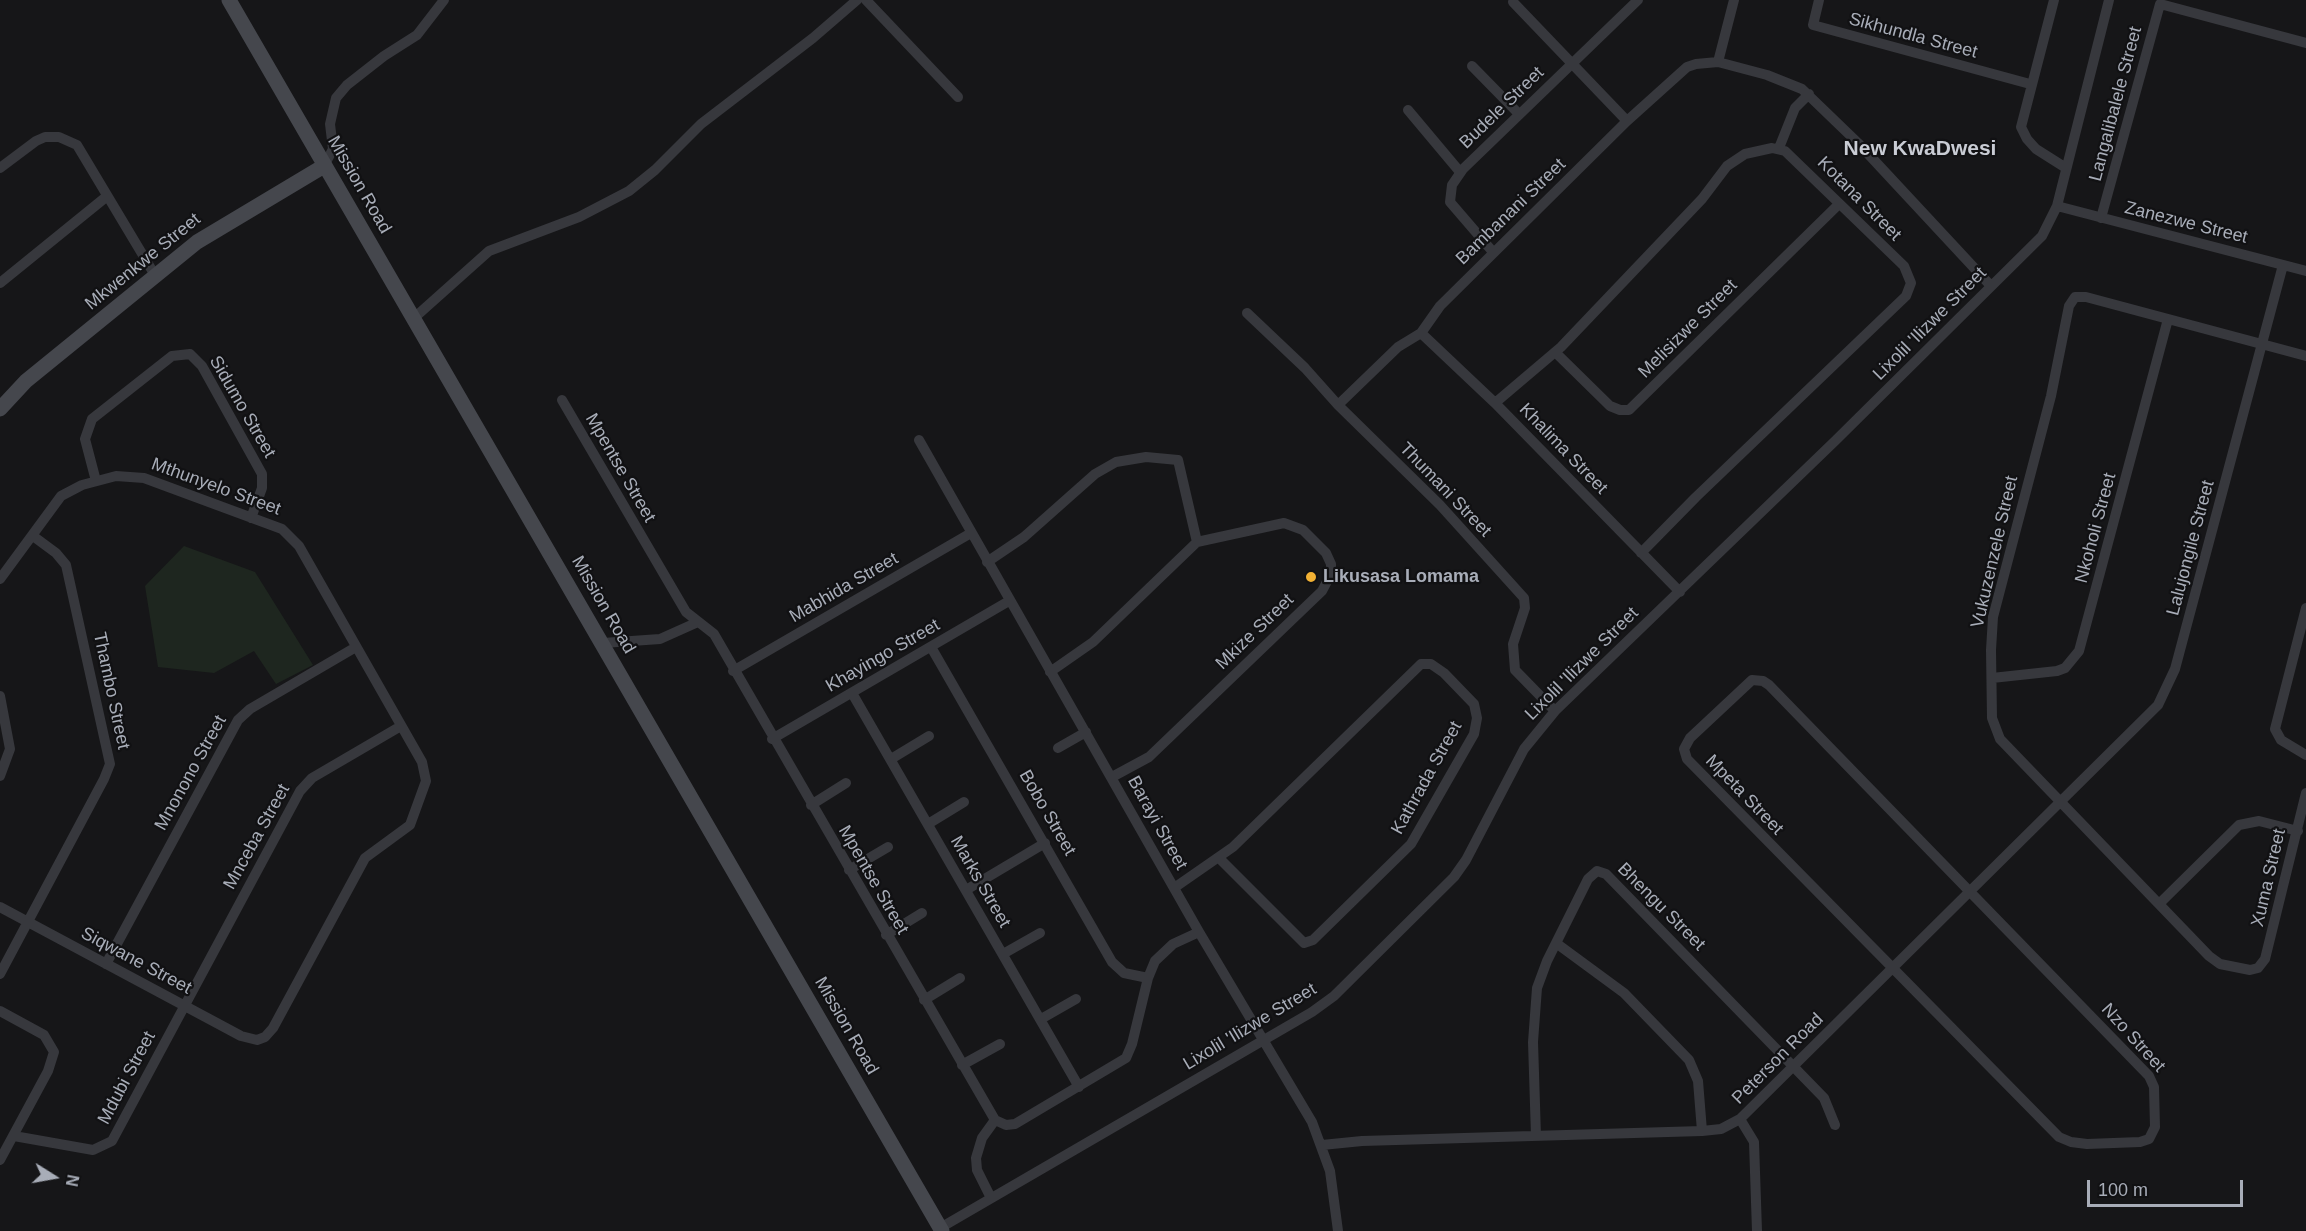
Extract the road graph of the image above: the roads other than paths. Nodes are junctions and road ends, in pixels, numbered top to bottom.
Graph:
1 (229, 0) edge
2 (444, 0) edge
3 (857, 0) edge
4 (866, 0) edge
5 (1638, 0) edge
6 (1734, 0) edge
7 (1819, 0) edge
8 (2054, 0) edge
9 (2109, 0) edge
10 (1513, 2) dead end
11 (2306, 42) edge
12 (1718, 62) junction
13 (1571, 64) junction
14 (1472, 66) dead end
15 (2031, 84) junction
16 (1809, 94) junction
17 (958, 97) dead end
18 (1408, 110) dead end
19 (1519, 114) junction
20 (1627, 121) junction
21 (1779, 148) junction
22 (324, 166) junction
23 (0, 168) edge
24 (2066, 168) junction
25 (1460, 172) junction
26 (106, 198) junction
27 (1839, 204) junction
28 (2057, 206) junction
29 (2101, 218) junction
30 (1493, 252) junction
31 (2283, 265) junction
32 (2306, 271) edge
33 (156, 277) junction
34 (0, 283) edge
35 (1991, 286) junction
36 (1247, 314) dead end
37 (414, 318) junction
38 (2168, 319) junction
39 (1421, 333) junction
40 (2263, 344) junction
41 (1555, 352) junction
42 (2306, 356) edge
43 (562, 400) dead end
44 (1495, 403) junction
45 (1338, 405) junction
46 (0, 409) edge
47 (920, 440) dead end
48 (96, 481) junction
49 (251, 518) junction
50 (971, 533) junction
51 (33, 536) junction
52 (1197, 542) junction
53 (1641, 553) junction
54 (987, 562) junction
55 (0, 579) edge
56 (1680, 592) junction
57 (1009, 601) junction
58 (2306, 608) edge
59 (698, 622) junction
60 (603, 643) junction
61 (931, 647) junction
62 (356, 648) junction
63 (733, 671) junction
64 (1050, 672) junction
65 (1992, 678) junction
66 (852, 693) junction
67 (0, 696) edge
68 (1555, 711) junction
69 (401, 726) junction
70 (1086, 732) junction
71 (929, 736) dead end
72 (772, 739) junction
73 (1058, 748) dead end
74 (2306, 755) edge
75 (891, 759) junction
76 (0, 776) edge
77 (1112, 777) junction
78 (846, 783) dead end
79 (2306, 793) edge
80 (964, 802) dead end
81 (2062, 802) junction
82 (811, 805) junction
83 (928, 824) junction
84 (2298, 831) junction
85 (1045, 843) junction
86 (888, 847) dead end
87 (1219, 858) junction
88 (849, 870) junction
89 (1174, 888) junction
90 (966, 890) junction
91 (1971, 892) junction
92 (2160, 903) junction
93 (0, 908) edge
94 (922, 914) dead end
95 (27, 922) junction
96 (1198, 932) junction
97 (1040, 933) dead end
98 (886, 935) junction
99 (1556, 943) junction
100 (1003, 954) junction
101 (106, 964) junction
102 (2258, 968) joint
103 (1893, 970) junction
104 (0, 974) edge
105 (960, 978) dead end
106 (1148, 978) junction
107 (1076, 999) dead end
108 (924, 1000) junction
109 (184, 1005) junction
110 (0, 1011) edge
111 (1041, 1019) junction
112 (257, 1040) joint
113 (1264, 1040) junction
114 (1000, 1044) dead end
115 (962, 1065) junction
116 (1793, 1065) junction
117 (1079, 1087) junction
118 (1740, 1119) junction
119 (995, 1120) junction
120 (1835, 1125) dead end
121 (1702, 1131) junction
122 (14, 1136) junction
123 (1536, 1136) junction
124 (1322, 1145) junction
125 (0, 1160) edge
126 (991, 1198) junction
127 (941, 1230) edge
128 (1338, 1231) edge
129 (1757, 1231) edge

1 - 22 street, Mission Road
2 - 22 street
3 - 37 street
4 - 17 street
5 - 13 street, Budele Street
6 - 12 street
7 - 15 street, Sikhundla Street
8 - 15 street
9 - 24 street, Lixolil 'Ilizwe Street
10 - 13 street
11 - 29 street, Langalibalele Street
12 - 16 street
12 - 20 street, Bambanani Street
13 - 19 street, Budele Street
13 - 20 street
14 - 19 street
15 - 24 street
16 - 21 street
16 - 35 street
18 - 25 street
19 - 25 street, Budele Street
20 - 30 street, Bambanani Street
21 - 27 street, Kotana Street
21 - 41 street
22 - 33 street, Mkwenkwe Street
22 - 37 street, Mission Road
23 - 26 street
24 - 28 street, Lixolil 'Ilizwe Street
25 - 30 street, Budele Street
26 - 33 street
26 - 34 street
27 - 41 street, Melisizwe Street
27 - 53 street, Kotana Street
28 - 29 street, Zanezwe Street
28 - 35 street, Lixolil 'Ilizwe Street
29 - 31 street, Zanezwe Street
30 - 39 street, Bambanani Street
31 - 32 street, Zanezwe Street
31 - 40 street, Lalujongile Street
33 - 46 street, Mkwenkwe Street
35 - 56 street, Lixolil 'Ilizwe Street
36 - 45 street, Thumani Street
37 - 60 street, Mission Road
38 - 40 street, Vukuzenzele Street
38 - 65 street, Nkoholi Street
38 - 65 street, Vukuzenzele Street
39 - 44 street, Khalima Street
39 - 45 street, Bambanani Street
40 - 42 street, Vukuzenzele Street
40 - 81 street, Lalujongile Street
41 - 44 street
43 - 59 street, Mpentse Street
44 - 53 street, Khalima Street
45 - 68 street, Thumani Street
47 - 50 street, Barayi Street
48 - 49 street, Mthunyelo Street
48 - 49 street, Sidumo Street
48 - 51 street, Mthunyelo Street
49 - 62 street, Mthunyelo Street
50 - 54 street, Barayi Street
50 - 63 street, Mabhida Street
51 - 55 street, Mthunyelo Street
51 - 95 street, Thambo Street
52 - 54 street
52 - 64 street
52 - 77 street, Mkize Street
53 - 56 street, Khalima Street
54 - 57 street, Barayi Street
56 - 68 street, Lixolil 'Ilizwe Street
57 - 61 street, Khayingo Street
57 - 64 street, Barayi Street
58 - 74 street
59 - 60 street
59 - 63 street, Mpentse Street
60 - 127 street, Mission Road
61 - 66 street, Khayingo Street
61 - 85 street, Bobo Street
62 - 69 street, Mthunyelo Street
62 - 101 street, Mnonono Street
63 - 72 street, Mpentse Street
64 - 70 street, Barayi Street
65 - 81 street, Vukuzenzele Street
66 - 72 street, Khayingo Street
66 - 75 street, Marks Street
67 - 76 street
68 - 113 street, Lixolil 'Ilizwe Street
69 - 109 street, Mnceba Street
69 - 112 street, Mthunyelo Street
70 - 73 street
70 - 77 street, Barayi Street
71 - 75 street
72 - 82 street, Mpentse Street
75 - 83 street, Marks Street
77 - 89 street, Barayi Street
78 - 82 street
79 - 84 street, Xuma Street
80 - 83 street
81 - 91 street, Peterson Road
81 - 92 street, Vukuzenzele Street
82 - 88 street, Mpentse Street
83 - 90 street, Marks Street
84 - 92 street
84 - 102 street, Xuma Street
85 - 90 street
85 - 106 street, Bobo Street
86 - 88 street
87 - 87 street, Kathrada Street
87 - 89 street, Kathrada Street
88 - 98 street, Mpentse Street
89 - 96 street, Barayi Street
90 - 100 street, Marks Street
91 - 103 street, Peterson Road
91 - 103 street, Nzo Street
91 - 103 street, Mpeta Street
92 - 102 street, Vukuzenzele Street
93 - 95 street, Siqwane Street
94 - 98 street
95 - 101 street, Siqwane Street
95 - 104 street, Thambo Street
96 - 106 street
96 - 113 street, Barayi Street
97 - 100 street
98 - 108 street, Mpentse Street
99 - 116 street, Bhengu Street
99 - 121 street
99 - 123 street, Bhengu Street
100 - 111 street, Marks Street
101 - 109 street, Siqwane Street
103 - 116 street, Peterson Road
105 - 108 street
106 - 117 street
107 - 111 street
108 - 115 street, Mpentse Street
109 - 112 street, Siqwane Street
109 - 122 street, Mdubi Street
110 - 122 street
111 - 117 street, Marks Street
113 - 124 street, Barayi Street
113 - 126 street, Lixolil 'Ilizwe Street
114 - 115 street
115 - 119 street, Mpentse Street
116 - 118 street, Peterson Road
116 - 120 street, Bhengu Street
117 - 119 street
118 - 121 street, Peterson Road
118 - 129 street
119 - 126 street
121 - 123 street, Peterson Road
122 - 125 street
123 - 124 street, Peterson Road
124 - 128 street, Barayi Street
126 - 127 street, Lixolil 'Ilizwe Street

